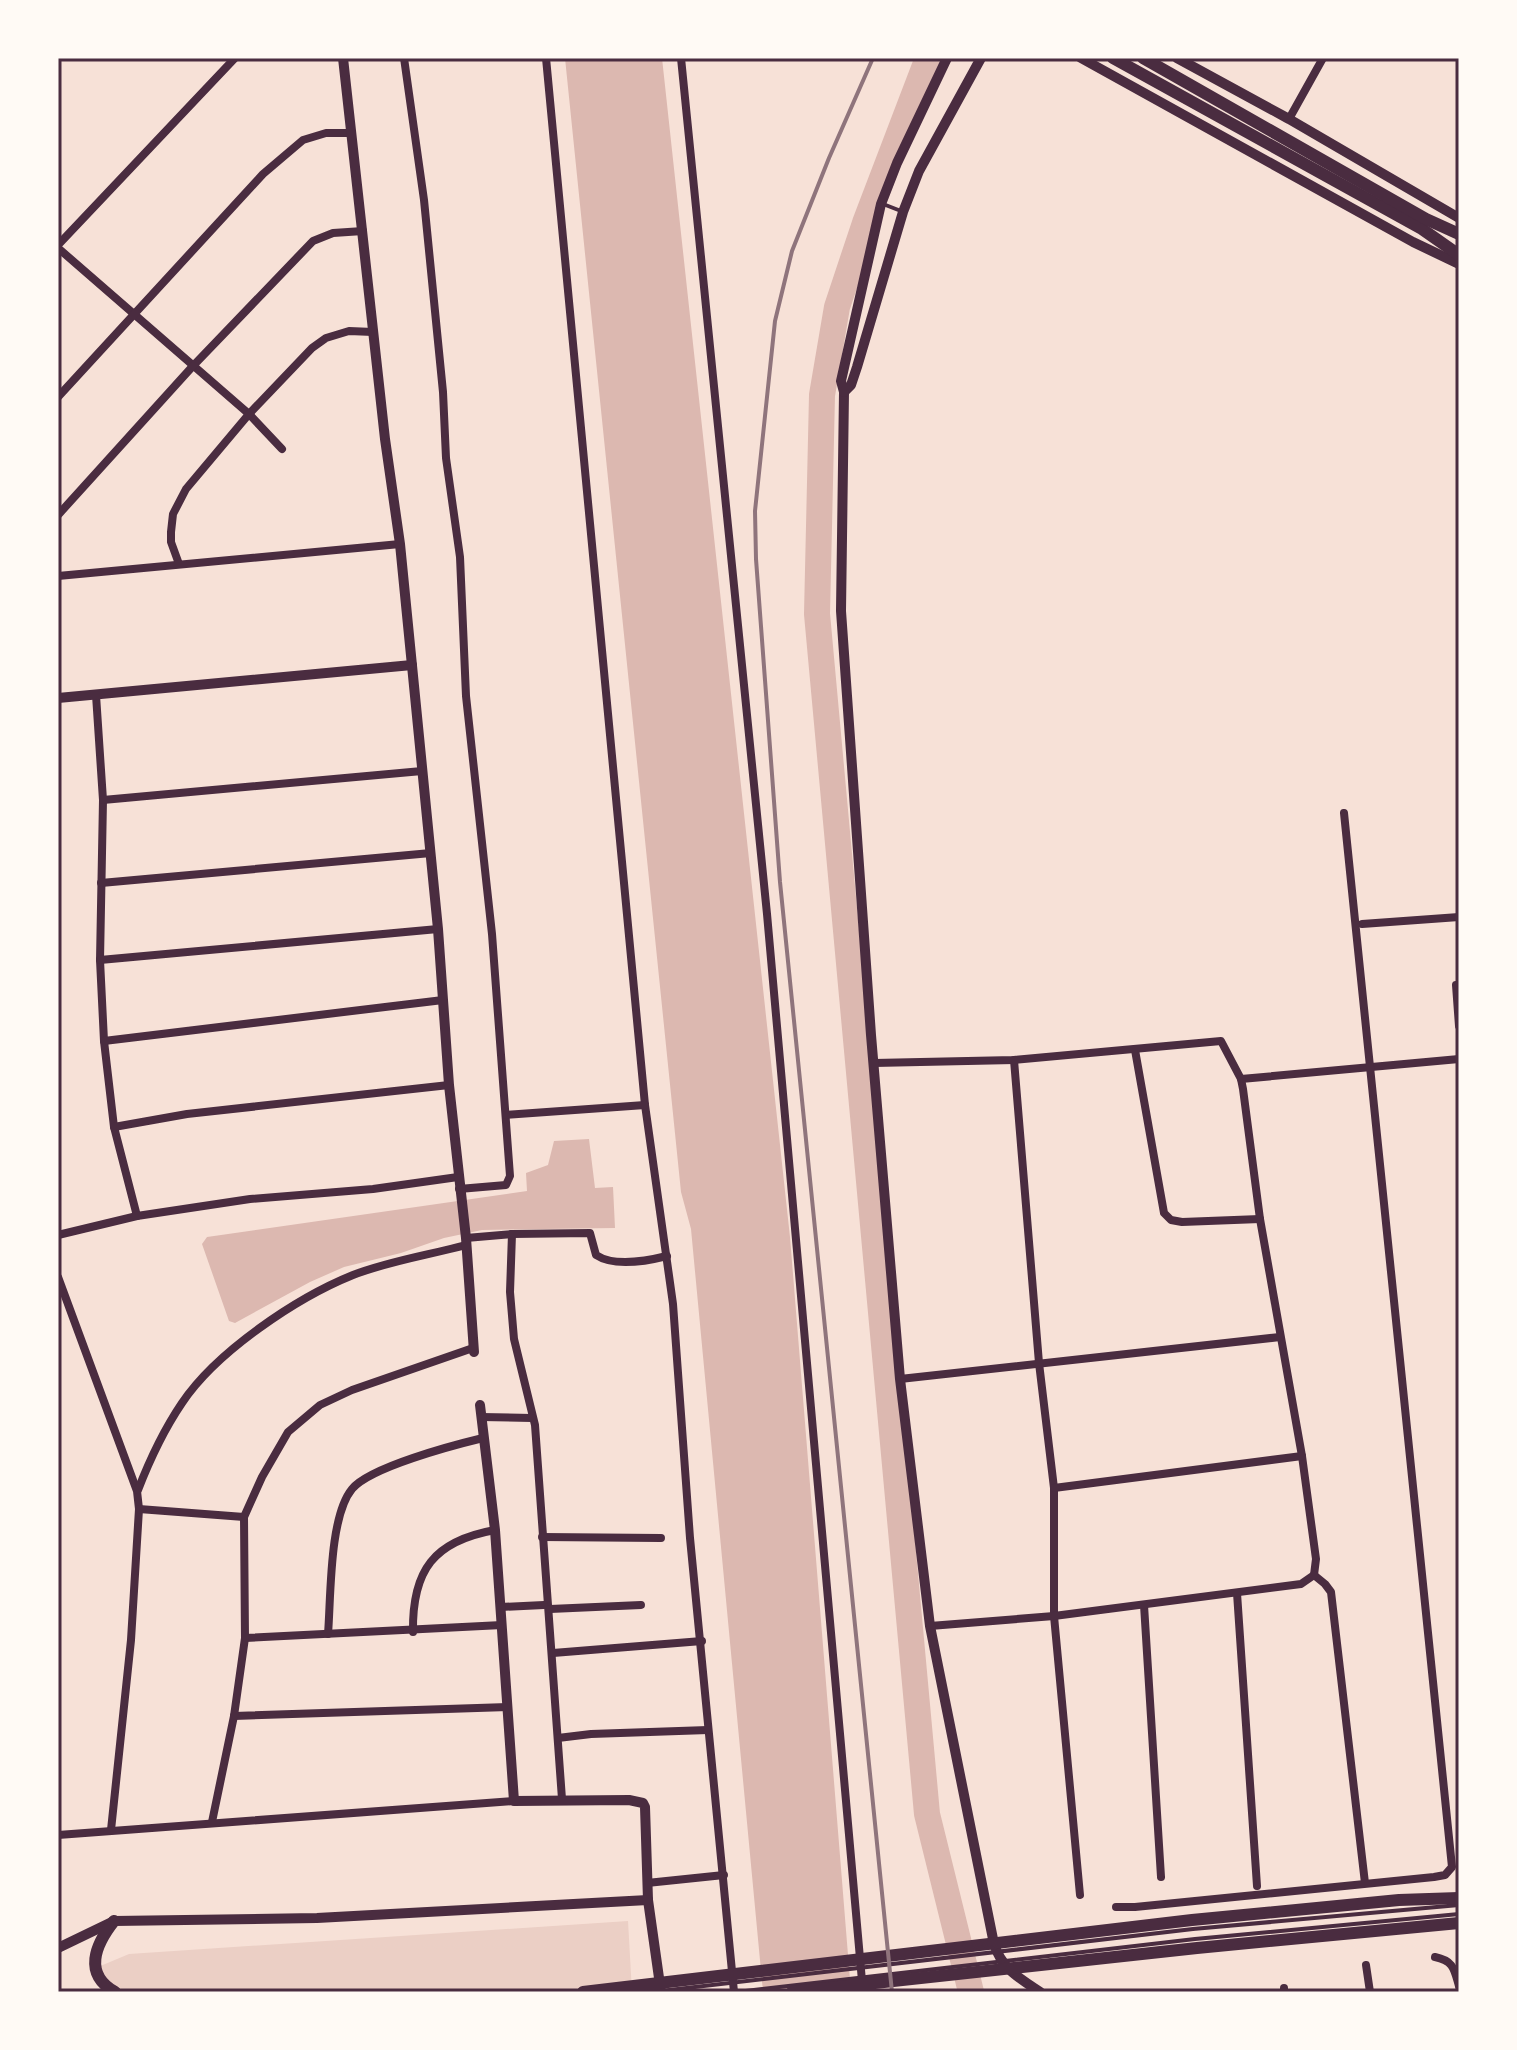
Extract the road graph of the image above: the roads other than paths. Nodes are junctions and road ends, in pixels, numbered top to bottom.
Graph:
1 (235, 58) edge
2 (343, 58) edge
3 (404, 58) edge
4 (546, 58) edge
5 (681, 58) edge
6 (947, 58) edge
7 (981, 58) edge
8 (1081, 58) edge
9 (1088, 58) edge
10 (1113, 58) edge
11 (1143, 58) edge
12 (1177, 58) edge
13 (1323, 58) edge
14 (1108, 73) junction
15 (1289, 119) junction
16 (352, 133) junction
17 (881, 204) junction
18 (903, 212) junction
19 (1459, 218) edge
20 (1424, 224) junction
21 (363, 231) junction
22 (1459, 234) edge
23 (58, 247) edge
24 (1459, 253) edge
25 (1459, 264) edge
26 (133, 314) junction
27 (373, 332) junction
28 (192, 367) junction
29 (844, 392) junction
30 (58, 397) edge
31 (249, 414) junction
32 (282, 449) dead end
33 (58, 515) edge
34 (400, 544) junction
35 (179, 564) junction
36 (58, 576) edge
37 (412, 665) junction
38 (96, 695) junction
39 (58, 698) edge
40 (422, 771) junction
41 (103, 800) junction
42 (1344, 813) dead end
43 (431, 853) junction
44 (101, 883) junction
45 (1459, 917) edge
46 (1362, 924) dead end
47 (438, 929) junction
48 (100, 960) junction
49 (1456, 985) dead end
50 (443, 1000) junction
51 (1459, 1026) edge
52 (104, 1041) junction
53 (1135, 1050) junction
54 (1459, 1059) edge
55 (1014, 1060) junction
56 (874, 1063) junction
57 (1370, 1066) junction
58 (1241, 1079) junction
59 (449, 1085) junction
60 (645, 1105) junction
61 (506, 1115) junction
62 (114, 1127) junction
63 (458, 1177) junction
64 (460, 1192) junction
65 (137, 1216) junction
66 (1260, 1219) junction
67 (512, 1234) junction
68 (58, 1235) edge
69 (466, 1240) junction
70 (667, 1256) junction
71 (58, 1277) edge
72 (1280, 1337) junction
73 (474, 1350) joint
74 (1039, 1363) junction
75 (900, 1379) junction
76 (480, 1405) dead end
77 (481, 1417) junction
78 (532, 1418) junction
79 (483, 1438) junction
80 (1302, 1456) junction
81 (1054, 1488) junction
82 (137, 1491) junction
83 (139, 1509) junction
84 (244, 1517) junction
85 (495, 1530) junction
86 (542, 1537) junction
87 (661, 1538) dead end
88 (1314, 1575) junction
89 (1237, 1593) junction
90 (641, 1605) dead end
91 (1144, 1605) junction
92 (501, 1607) junction
93 (547, 1607) junction
94 (1054, 1616) junction
95 (502, 1625) junction
96 (930, 1626) junction
97 (413, 1632) junction
98 (328, 1634) junction
99 (245, 1638) junction
100 (702, 1641) junction
101 (553, 1653) junction
102 (508, 1707) junction
103 (234, 1716) junction
104 (708, 1730) junction
105 (558, 1738) junction
106 (562, 1799) junction
107 (514, 1801) junction
108 (212, 1822) junction
109 (111, 1830) junction
110 (58, 1835) edge
111 (724, 1875) junction
112 (1161, 1877) dead end
113 (647, 1883) junction
114 (1365, 1883) junction
115 (1257, 1886) dead end
116 (1080, 1895) dead end
117 (1459, 1898) edge
118 (648, 1900) junction
119 (1459, 1905) edge
120 (1116, 1907) dead end
121 (1459, 1914) edge
122 (114, 1921) junction
123 (1459, 1923) edge
124 (1193, 1924) junction
125 (1196, 1943) junction
126 (58, 1948) edge
127 (1435, 1957) dead end
128 (1366, 1965) dead end
129 (1459, 1986) edge
130 (115, 1992) edge
131 (583, 1992) edge
132 (652, 1992) edge
133 (661, 1992) edge
134 (736, 1992) edge
135 (792, 1992) edge
136 (863, 1992) edge
137 (1040, 1992) edge
138 (1370, 1992) edge

1 - 23 street
2 - 16 street
3 - 61 street
4 - 60 street
5 - 136 street
6 - 17 street
7 - 18 street
8 - 14 street
9 - 14 street
10 - 20 main road
11 - 20 main road
12 - 15 street
13 - 15 street
14 - 25 street
15 - 19 street
16 - 21 street
16 - 26 street
17 - 18 lane
17 - 29 street
18 - 29 street
20 - 22 main road
20 - 24 main road
21 - 27 street
21 - 28 street
23 - 26 street
26 - 28 street
26 - 30 street
27 - 31 street
27 - 34 street
28 - 31 street
28 - 33 street
29 - 56 street
31 - 32 street
31 - 35 street
34 - 35 street
34 - 37 street
35 - 36 street
37 - 38 street
37 - 40 street
38 - 39 street
38 - 41 street
40 - 41 street
40 - 43 street
41 - 44 street
42 - 57 street
43 - 44 street
43 - 47 street
44 - 48 street
45 - 46 street
47 - 48 street
47 - 50 street
48 - 52 street
49 - 51 street
50 - 52 street
50 - 59 street
52 - 62 street
53 - 55 street
53 - 58 street
53 - 66 street
54 - 57 street
55 - 56 street
55 - 74 street
56 - 75 street
57 - 58 street
57 - 114 street
58 - 66 street
59 - 62 street
59 - 63 street
60 - 61 street
60 - 70 street
61 - 64 street
62 - 65 street
63 - 64 street
63 - 65 street
64 - 69 street
65 - 68 street
66 - 72 street
67 - 69 street
67 - 70 street
67 - 78 street
69 - 73 street
69 - 82 street
70 - 100 street
71 - 82 street
72 - 74 street
72 - 80 street
73 - 84 street
74 - 75 street
74 - 81 street
75 - 96 street
76 - 77 street
77 - 78 street
77 - 79 street
78 - 86 street
79 - 85 street
79 - 98 street
80 - 81 street
80 - 88 street
81 - 94 street
82 - 83 street
83 - 84 street
83 - 109 street
84 - 99 street
85 - 92 street
85 - 97 street
86 - 87 street
86 - 93 street
88 - 89 street
88 - 114 street
89 - 91 street
89 - 115 street
90 - 93 street
91 - 94 street
91 - 112 street
92 - 93 street
92 - 95 street
93 - 101 street
94 - 96 street
94 - 116 street
95 - 97 street
95 - 102 street
96 - 137 street
97 - 98 street
98 - 99 street
99 - 103 street
100 - 101 street
100 - 104 street
101 - 105 street
102 - 103 street
102 - 107 street
103 - 108 street
104 - 105 street
104 - 111 street
105 - 106 street
106 - 107 street
106 - 113 street
107 - 108 street
108 - 109 street
109 - 110 street
111 - 113 street
111 - 134 street
113 - 118 street
114 - 120 street
117 - 124 main road
118 - 122 street
118 - 133 street
119 - 124 lane
121 - 125 lane
122 - 126 street
122 - 130 main road
123 - 125 main road
124 - 131 main road
124 - 132 lane
125 - 134 lane
125 - 135 main road
127 - 129 street
128 - 138 street

